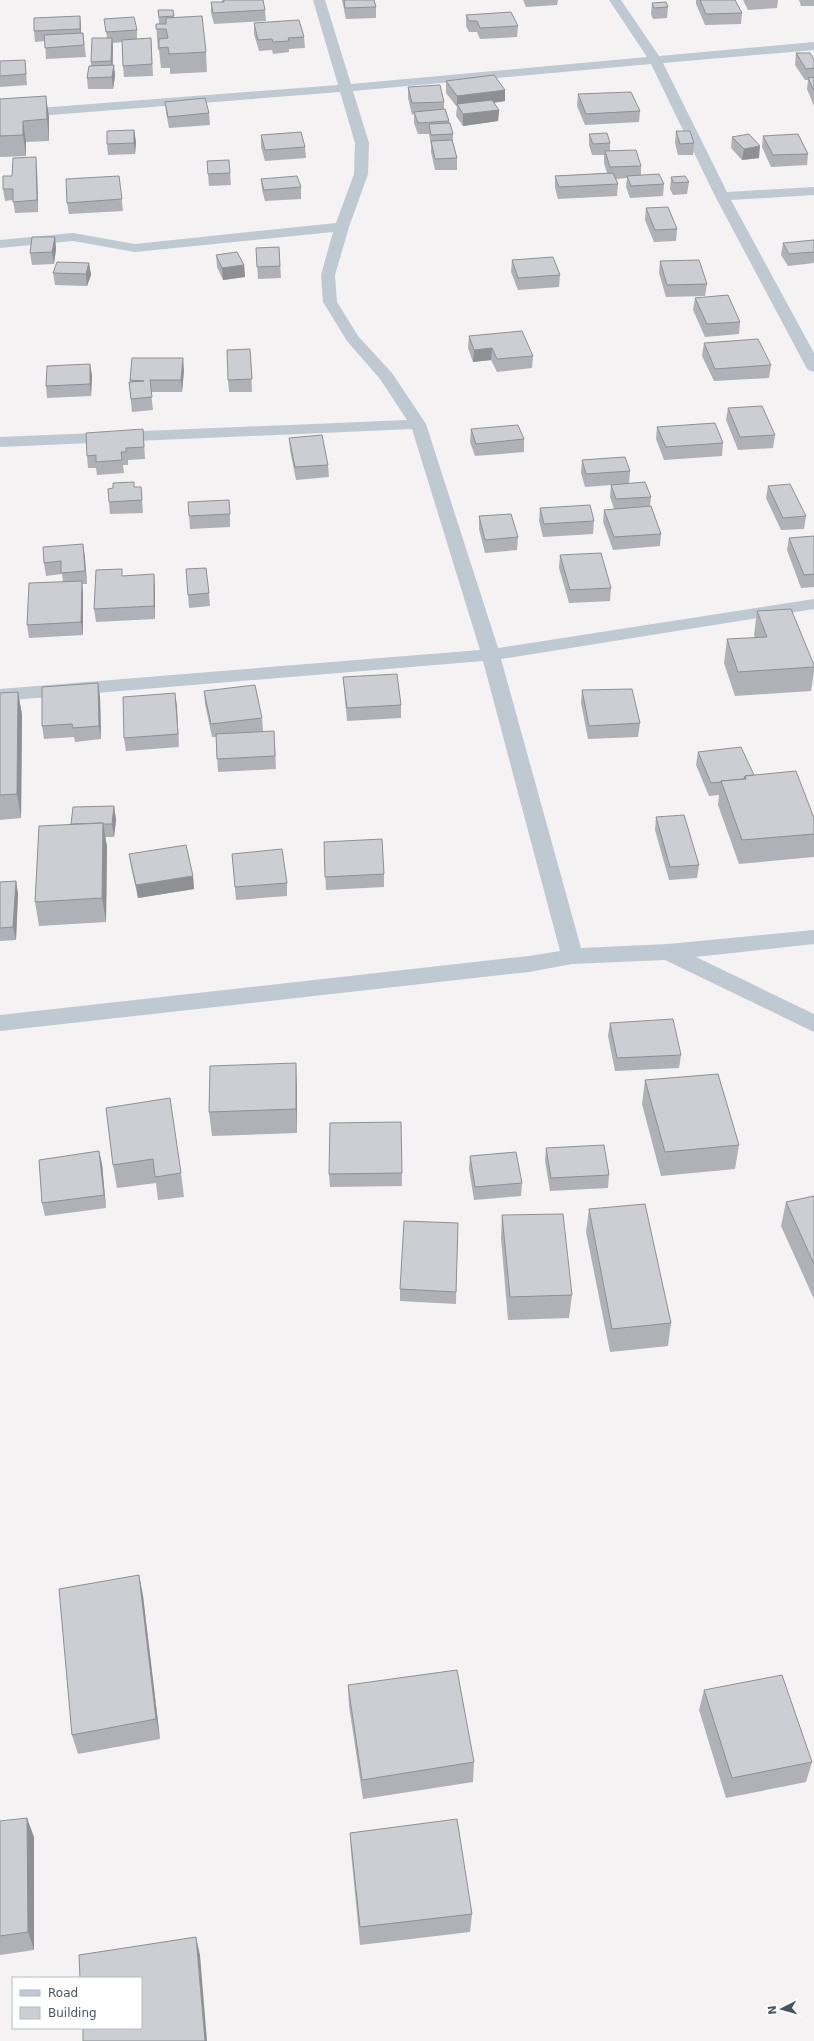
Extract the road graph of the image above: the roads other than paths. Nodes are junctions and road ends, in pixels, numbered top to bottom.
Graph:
1 (319, 0) edge
2 (615, 0) edge
3 (814, 46) edge
4 (656, 61) junction
5 (345, 88) junction
6 (0, 115) edge
7 (814, 191) edge
8 (722, 196) junction
9 (342, 227) junction
10 (0, 244) edge
11 (814, 367) edge
12 (418, 424) junction
13 (0, 442) edge
14 (814, 604) edge
15 (491, 655) junction
16 (0, 696) edge
17 (814, 937) edge
18 (668, 952) junction
19 (572, 956) junction
20 (0, 1024) edge
21 (814, 1024) edge

1 - 5 street
2 - 4 street
3 - 4 street
4 - 5 street
4 - 8 street
5 - 6 street
5 - 9 street
7 - 8 street
8 - 11 street
9 - 10 street
9 - 12 street
12 - 13 street
12 - 15 street
14 - 15 street
15 - 16 street
15 - 19 street
17 - 18 street
18 - 19 street
18 - 21 street
19 - 20 street

